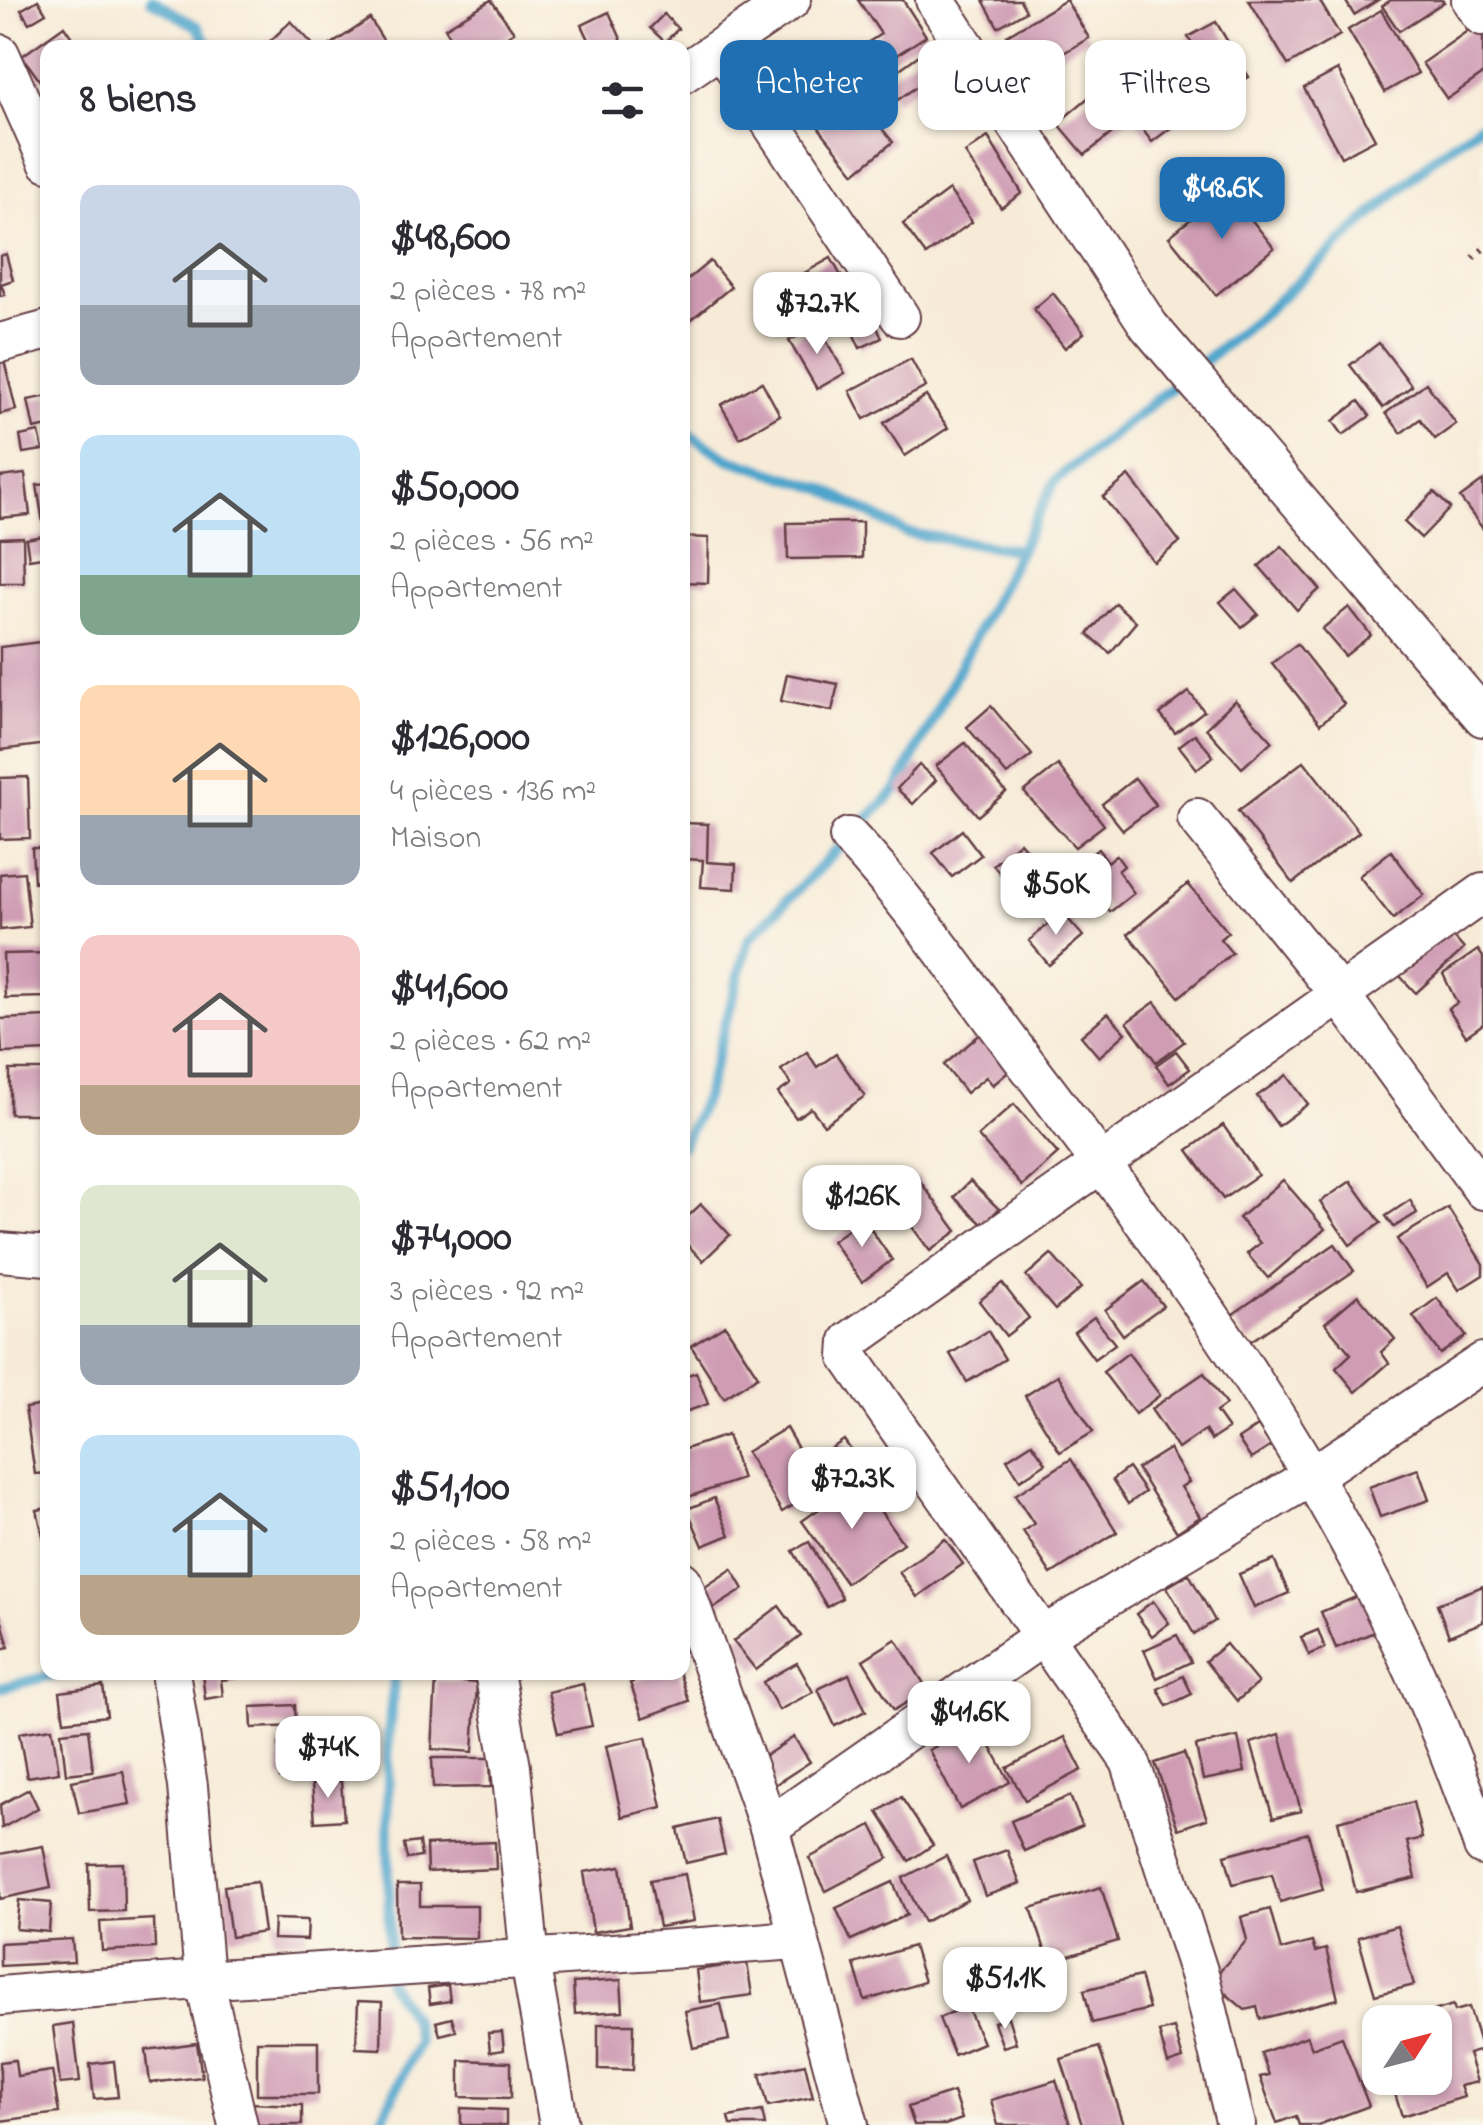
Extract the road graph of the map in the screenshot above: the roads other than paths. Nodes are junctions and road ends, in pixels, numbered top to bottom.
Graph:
1 (792, 0) edge
2 (934, 0) edge
3 (1471, 0) edge
4 (1482, 16) edge
5 (734, 26) edge
6 (0, 54) edge
7 (690, 67) edge
8 (40, 144) edge
9 (900, 317) dead end
10 (40, 332) edge
11 (0, 342) edge
12 (1483, 717) edge
13 (1197, 818) dead end
14 (850, 837) dead end
15 (1483, 894) edge
16 (1340, 995) junction
17 (1103, 1165) junction
18 (1483, 1190) edge
19 (0, 1252) edge
20 (40, 1255) edge
21 (1483, 1362) edge
22 (1315, 1474) junction
23 (690, 1604) edge
24 (1046, 1634) junction
25 (171, 1680) edge
26 (495, 1680) edge
27 (769, 1828) junction
28 (1483, 1846) edge
29 (796, 1940) junction
30 (530, 1960) junction
31 (204, 1978) junction
32 (0, 1996) edge
33 (238, 2125) edge
34 (559, 2125) edge
35 (849, 2125) edge
36 (1236, 2125) edge

1 - 5 street
2 - 12 street
3 - 4 street
5 - 7 street
5 - 9 street
6 - 8 street
10 - 11 street
13 - 16 street
14 - 17 street
15 - 16 street
16 - 17 street
16 - 18 street
17 - 22 street
17 - 24 street
19 - 20 street
21 - 22 street
22 - 24 street
22 - 28 street
23 - 27 street
24 - 27 street
24 - 36 street
25 - 31 street
26 - 30 street
27 - 29 street
29 - 30 street
29 - 35 street
30 - 31 street
30 - 34 street
31 - 32 street
31 - 33 street

